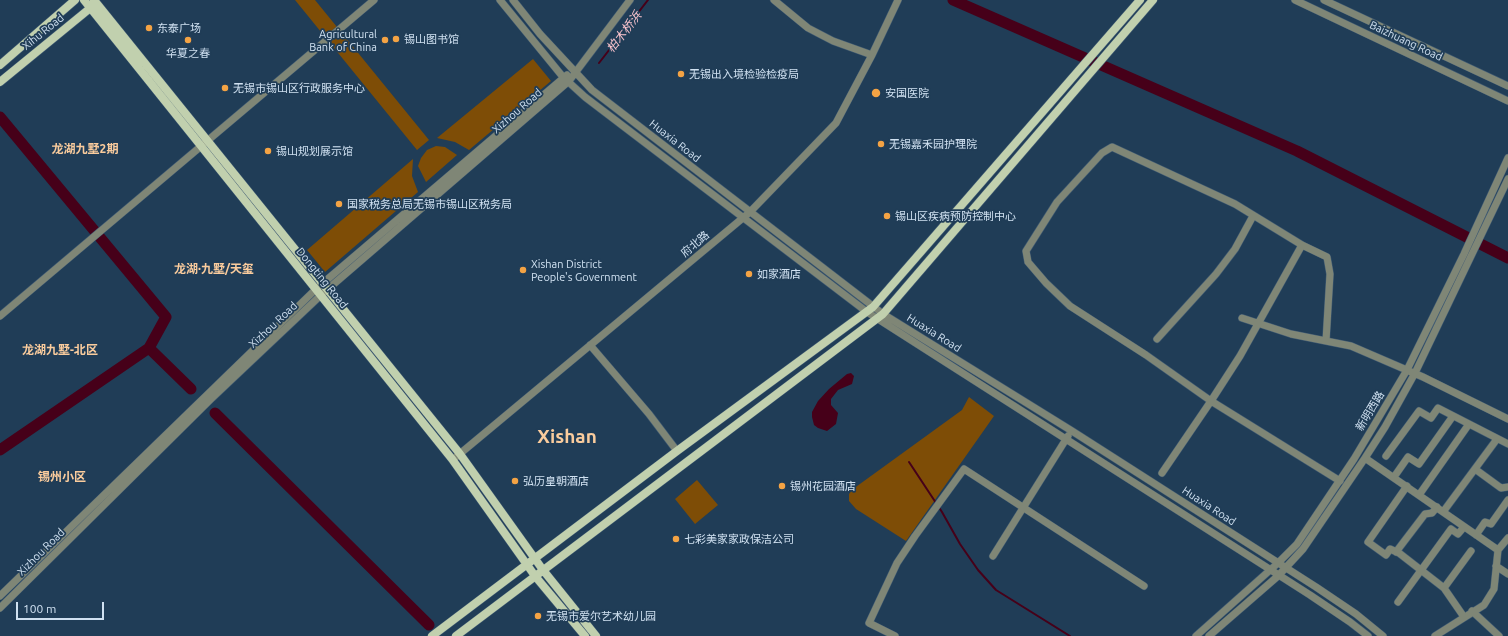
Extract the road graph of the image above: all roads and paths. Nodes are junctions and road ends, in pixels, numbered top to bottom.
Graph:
1 (75, 0) edge
2 (84, 0) edge
3 (374, 0) edge
4 (500, 0) edge
5 (513, 0) edge
6 (630, 0) edge
7 (774, 0) edge
8 (898, 0) edge
9 (1140, 0) edge
10 (1153, 0) edge
11 (1295, 0) edge
12 (1324, 0) edge
13 (95, 3) edge
14 (872, 55) junction
15 (0, 65) edge
16 (574, 72) junction
17 (566, 79) junction
18 (0, 82) edge
19 (1508, 86) edge
20 (1508, 101) edge
21 (204, 143) junction
22 (1508, 158) edge
23 (1508, 179) edge
24 (750, 212) junction
25 (1253, 216) junction
26 (742, 218) junction
27 (1302, 245) junction
28 (322, 289) junction
29 (870, 310) junction
30 (0, 316) edge
31 (880, 317) junction
32 (1242, 318) dead end
33 (1258, 323) junction
34 (1157, 339) dead end
35 (1326, 341) junction
36 (590, 345) junction
37 (1407, 370) junction
38 (1415, 373) junction
39 (1211, 401) junction
40 (1453, 416) junction
41 (1508, 419) edge
42 (1469, 424) junction
43 (1072, 431) junction
44 (1497, 439) junction
45 (1066, 440) junction
46 (1508, 444) edge
47 (677, 451) junction
48 (460, 454) junction
49 (1386, 456) dead end
50 (1365, 458) junction
51 (452, 459) junction
52 (1474, 469) junction
53 (1162, 473) dead end
54 (1394, 477) junction
55 (1340, 481) junction
56 (1407, 486) junction
57 (1508, 487) edge
58 (1419, 495) junction
59 (1508, 500) edge
60 (1023, 508) junction
61 (1440, 509) junction
62 (1464, 527) junction
63 (1476, 534) junction
64 (1508, 538) edge
65 (1498, 550) junction
66 (1471, 551) dead end
67 (1396, 552) junction
68 (993, 556) dead end
69 (535, 559) junction
70 (1278, 564) junction
71 (527, 565) junction
72 (1496, 566) junction
73 (1286, 568) junction
74 (543, 570) junction
75 (1270, 571) junction
76 (1508, 574) edge
77 (535, 576) junction
78 (1278, 576) junction
79 (1144, 586) dead end
80 (1444, 588) junction
81 (0, 596) edge
82 (1398, 602) dead end
83 (0, 608) edge
84 (1472, 611) junction
85 (1464, 617) junction
86 (432, 636) edge
87 (456, 636) edge
88 (585, 636) edge
89 (596, 636) edge
90 (895, 636) edge
91 (1196, 636) edge
92 (1209, 636) edge
93 (1368, 636) edge
94 (1383, 636) edge
95 (1434, 636) edge
96 (1499, 636) edge

1 - 15 main road, Xihu Road
2 - 13 main road, Dongting Road
3 - 21 street
4 - 17 street, Huaxia Road
5 - 16 street, Huaxia Road
6 - 16 street, Xizhou Road
7 - 14 street
8 - 14 street, 府北路
9 - 29 main road
10 - 31 main road
11 - 20 street, Baizhuang Road
12 - 19 street, Baizhuang Road
13 - 18 main road, Xihu Road
13 - 21 main road, Dongting Road
14 - 24 street, 府北路
16 - 17 street, Xizhou Road
16 - 24 street, Huaxia Road
17 - 26 street, Huaxia Road
17 - 28 street, Xizhou Road
21 - 28 main road, Dongting Road
21 - 30 street
22 - 37 street, 新明西路
23 - 38 street, 新明西路
24 - 26 street, 府北路
24 - 29 street, Huaxia Road
25 - 27 street
25 - 34 street
25 - 39 street
26 - 29 street, Huaxia Road
26 - 36 street, 府北路
27 - 33 street
27 - 35 street
28 - 48 main road, Dongting Road
28 - 51 main road, Dongting Road
28 - 81 street, Xizhou Road
28 - 83 street, Xizhou Road
29 - 31 street, Huaxia Road
29 - 47 main road
31 - 43 street, Huaxia Road
31 - 45 street, Huaxia Road
31 - 74 main road
32 - 33 street
33 - 35 street
33 - 39 street
35 - 37 street
36 - 47 street
36 - 48 street, 府北路
37 - 38 street
37 - 55 street, 新明西路
38 - 41 street
38 - 50 street, 新明西路
39 - 53 street
39 - 55 street
40 - 42 street
40 - 49 street
40 - 54 street
42 - 44 street
42 - 58 street
43 - 45 street
43 - 70 street, Huaxia Road
44 - 46 street
44 - 52 street
45 - 60 street
45 - 75 street, Huaxia Road
47 - 69 main road
48 - 51 street, 府北路
48 - 69 main road, Dongting Road
50 - 54 street
50 - 73 street, 新明西路
51 - 71 main road, Dongting Road
52 - 57 street
52 - 61 street
54 - 56 street
55 - 70 street, 新明西路
56 - 58 street
56 - 67 street
58 - 61 street
59 - 63 street
60 - 68 street
60 - 79 street
60 - 90 street
61 - 62 street
61 - 67 street
62 - 63 street
62 - 82 street
63 - 65 street
64 - 65 street
65 - 72 street
66 - 80 street
67 - 80 street
69 - 71 main road
69 - 74 main road, Dongting Road
70 - 73 street, Huaxia Road
70 - 75 street, 新明西路
71 - 77 main road, Dongting Road
71 - 86 main road
72 - 76 street
72 - 84 street
73 - 78 street, 新明西路
73 - 94 street, Huaxia Road
74 - 77 main road
74 - 89 main road, Dongting Road
75 - 78 street, Huaxia Road
75 - 91 street, 新明西路
77 - 87 main road
77 - 88 main road, Dongting Road
78 - 92 street, 新明西路
78 - 93 street, Huaxia Road
80 - 85 street
84 - 85 street
84 - 96 street
85 - 95 street

